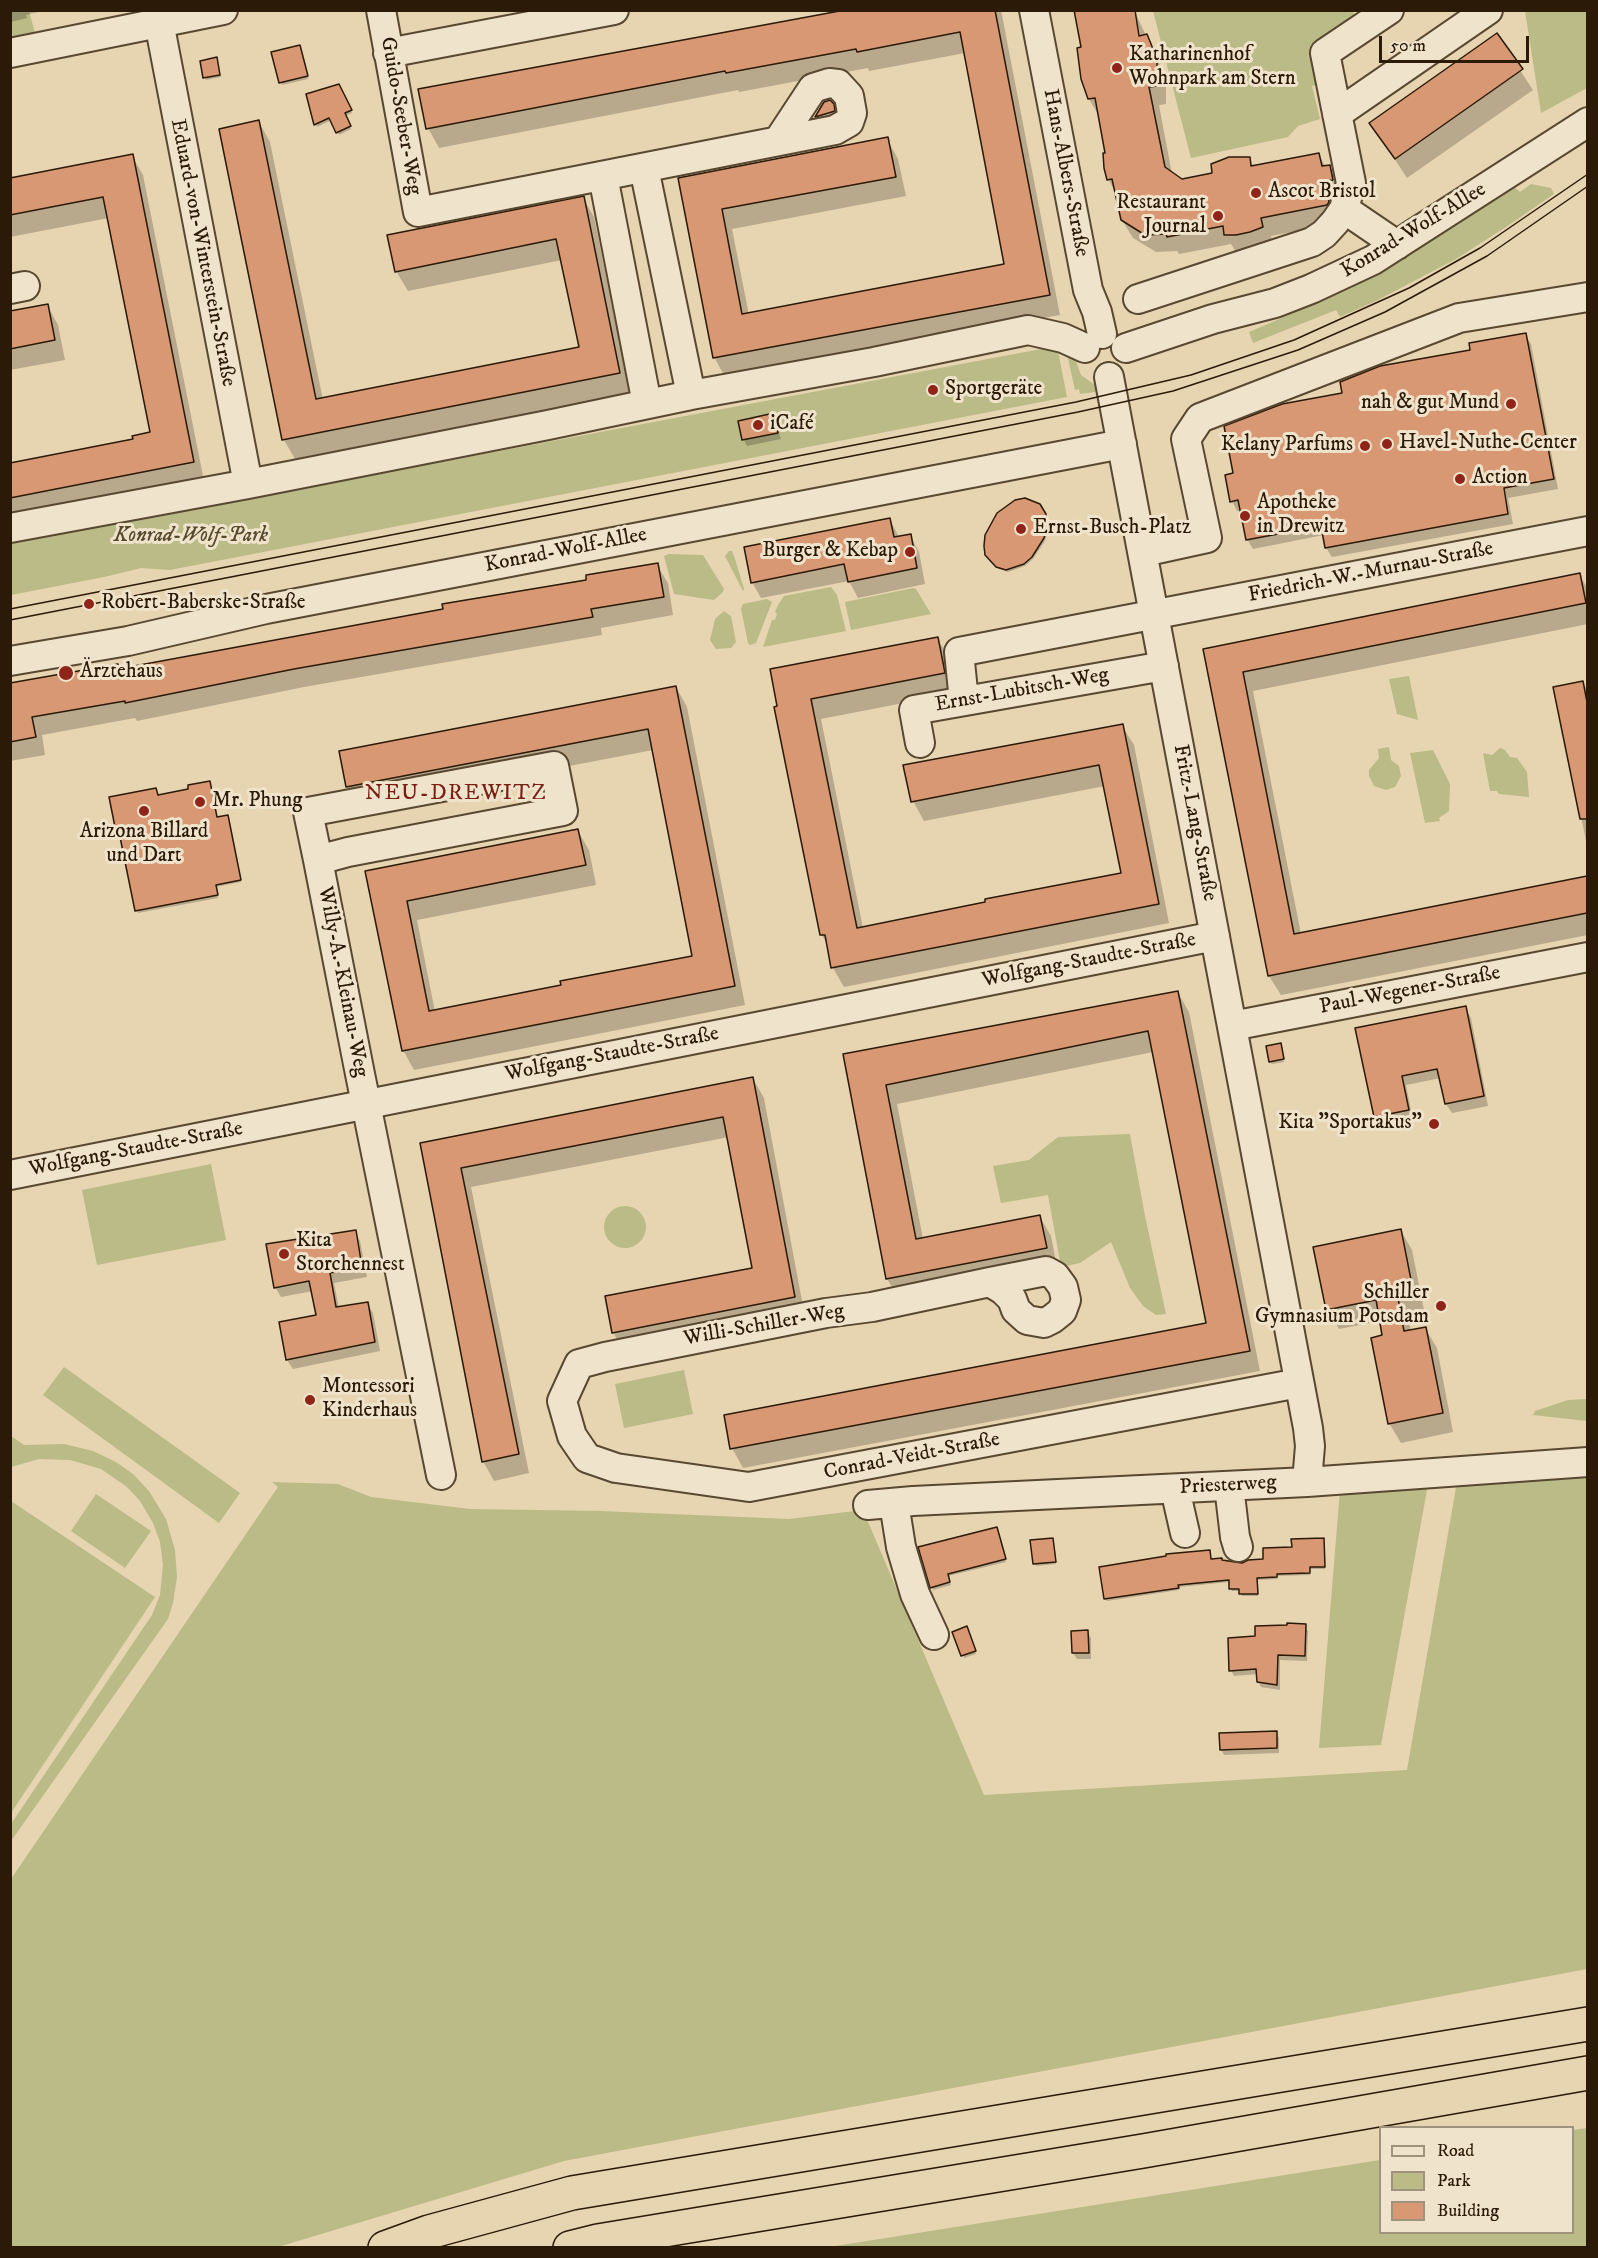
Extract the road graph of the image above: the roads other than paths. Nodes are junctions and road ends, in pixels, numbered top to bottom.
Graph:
1 (223, 10) edge
2 (381, 10) edge
3 (614, 10) edge
4 (1034, 10) edge
5 (1389, 10) edge
6 (1488, 10) edge
7 (159, 22) junction
8 (10, 53) edge
9 (388, 53) junction
10 (1337, 114) junction
11 (1587, 122) edge
12 (778, 141) dead end
13 (644, 168) junction
14 (603, 176) junction
15 (1344, 209) junction
16 (1397, 245) junction
17 (1587, 297) edge
18 (1138, 299) dead end
19 (1104, 343) junction
20 (1109, 377) junction
21 (691, 395) junction
22 (647, 404) junction
23 (1122, 444) junction
24 (248, 484) junction
25 (10, 528) edge
26 (1587, 531) edge
27 (1143, 552) junction
28 (1155, 615) junction
29 (10, 661) edge
30 (1164, 666) junction
31 (964, 701) junction
32 (920, 743) dead end
33 (318, 860) junction
34 (1215, 936) junction
35 (1587, 957) edge
36 (1232, 1026) junction
37 (366, 1104) junction
38 (10, 1175) edge
39 (990, 1282) dead end
40 (1299, 1383) junction
41 (562, 1401) joint
42 (1587, 1462) edge
43 (441, 1475) dead end
44 (1307, 1482) junction
45 (1229, 1486) junction
46 (1175, 1489) junction
47 (1185, 1533) dead end
48 (1238, 1547) dead end
49 (934, 1635) dead end
50 (1587, 2024) edge
51 (1587, 2073) edge
52 (385, 2247) edge
53 (570, 2247) edge

1 - 7 street
2 - 9 street, Guido-Seeber-Weg
3 - 9 street
4 - 19 street, Hans-Albers-Straße
5 - 10 street
6 - 10 street
7 - 8 street
7 - 24 street, Eduard-von-Winterstein-Straße
9 - 14 street, Guido-Seeber-Weg
10 - 15 street
11 - 16 street, Konrad-Wolf-Allee
12 - 13 street, Guido-Seeber-Weg
13 - 14 street, Guido-Seeber-Weg
13 - 21 street
14 - 22 street
15 - 16 street
15 - 18 street
16 - 19 street, Konrad-Wolf-Allee
17 - 27 street
19 - 20 street
19 - 20 street
19 - 21 street
20 - 23 street, Fritz-Lang-Straße
21 - 22 street
22 - 24 street
23 - 27 street, Fritz-Lang-Straße
23 - 29 street, Konrad-Wolf-Allee
24 - 25 street
26 - 28 street, Friedrich-W.-Murnau-Straße
27 - 28 street, Fritz-Lang-Straße
28 - 30 street, Fritz-Lang-Straße
28 - 31 street
30 - 31 street, Ernst-Lubitsch-Weg
30 - 34 street, Fritz-Lang-Straße
31 - 32 street, Ernst-Lubitsch-Weg
33 - 33 street, Willy-A.-Kleinau-Weg
33 - 37 street, Willy-A.-Kleinau-Weg
34 - 36 street, Fritz-Lang-Straße
34 - 37 street, Wolfgang-Staudte-Straße
35 - 36 street, Paul-Wegener-Straße
36 - 40 street, Fritz-Lang-Straße
37 - 38 street, Wolfgang-Staudte-Straße
37 - 43 street, Willy-A.-Kleinau-Weg
39 - 41 street, Willi-Schiller-Weg
40 - 41 street, Conrad-Veidt-Straße
40 - 44 street, Fritz-Lang-Straße
42 - 44 street, Priesterweg
44 - 45 street, Priesterweg
45 - 46 street, Priesterweg
45 - 48 street
46 - 47 street
46 - 49 street, Priesterweg
50 - 52 highway
51 - 53 highway

